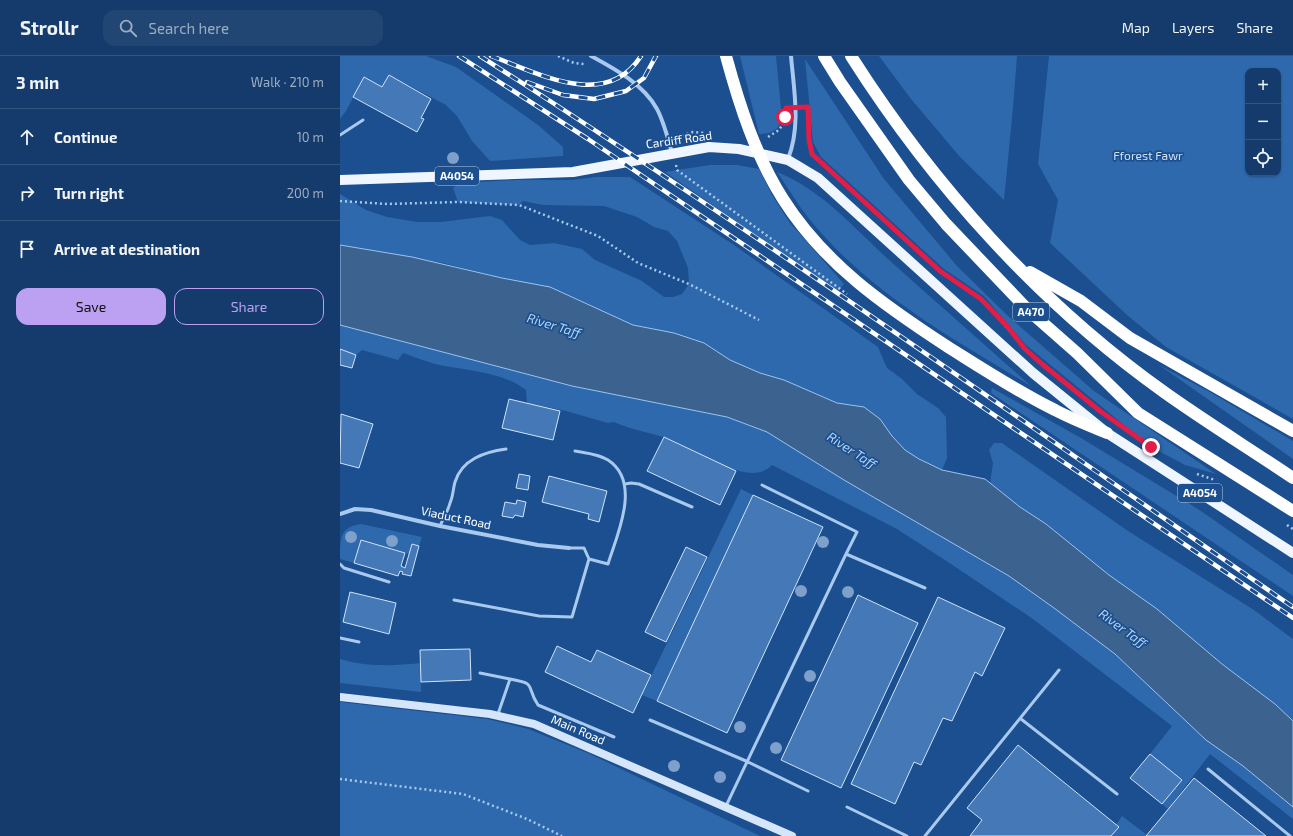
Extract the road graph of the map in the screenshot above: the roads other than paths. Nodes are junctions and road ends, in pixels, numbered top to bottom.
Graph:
1 (591, 56) edge
2 (726, 56) edge
3 (791, 56) edge
4 (824, 56) edge
5 (850, 56) edge
6 (363, 120) dead end
7 (340, 135) edge
8 (672, 153) junction
9 (788, 160) junction
10 (340, 180) edge
11 (1017, 265) junction
12 (1293, 431) edge
13 (1107, 434) junction
14 (506, 449) dead end
15 (575, 451) dead end
16 (1293, 478) edge
17 (625, 484) junction
18 (762, 485) dead end
19 (692, 507) dead end
20 (1293, 511) edge
21 (340, 514) edge
22 (440, 526) junction
23 (569, 548) joint
24 (1293, 553) edge
25 (846, 554) junction
26 (589, 559) junction
27 (340, 564) edge
28 (390, 582) dead end
29 (925, 588) dead end
30 (454, 600) dead end
31 (340, 638) edge
32 (359, 642) dead end
33 (1059, 670) dead end
34 (480, 674) dead end
35 (510, 679) junction
36 (340, 697) edge
37 (498, 716) junction
38 (1021, 719) junction
39 (650, 720) dead end
40 (614, 737) dead end
41 (746, 761) junction
42 (1208, 770) dead end
43 (808, 791) dead end
44 (1117, 794) dead end
45 (725, 807) junction
46 (847, 807) dead end
47 (792, 836) edge
48 (907, 836) edge
49 (925, 836) edge
50 (1290, 836) edge

1 - 8 street
2 - 13 highway
3 - 9 street
4 - 20 highway, A470
5 - 11 highway, A470
6 - 7 lane
8 - 9 main road, Cardiff Road / A4054
8 - 10 main road, Cardiff Road / A4054
9 - 13 main road, Cardiff Road / A4054
11 - 12 highway
11 - 16 highway, A470
13 - 24 main road, Cardiff Road / A4054
14 - 22 lane
15 - 17 lane
17 - 19 lane
17 - 26 lane
18 - 25 lane
21 - 22 street, Viaduct Road
22 - 23 street, Viaduct Road
23 - 26 lane
25 - 29 lane
25 - 41 lane
26 - 30 lane
27 - 28 lane
31 - 32 lane
33 - 38 lane
34 - 35 lane
35 - 37 lane
35 - 40 lane
36 - 37 street, Main Road
37 - 45 street, Main Road
38 - 44 lane
38 - 49 lane
39 - 41 lane
41 - 43 lane
41 - 45 lane
42 - 50 lane
45 - 47 street, Main Road
46 - 48 lane

